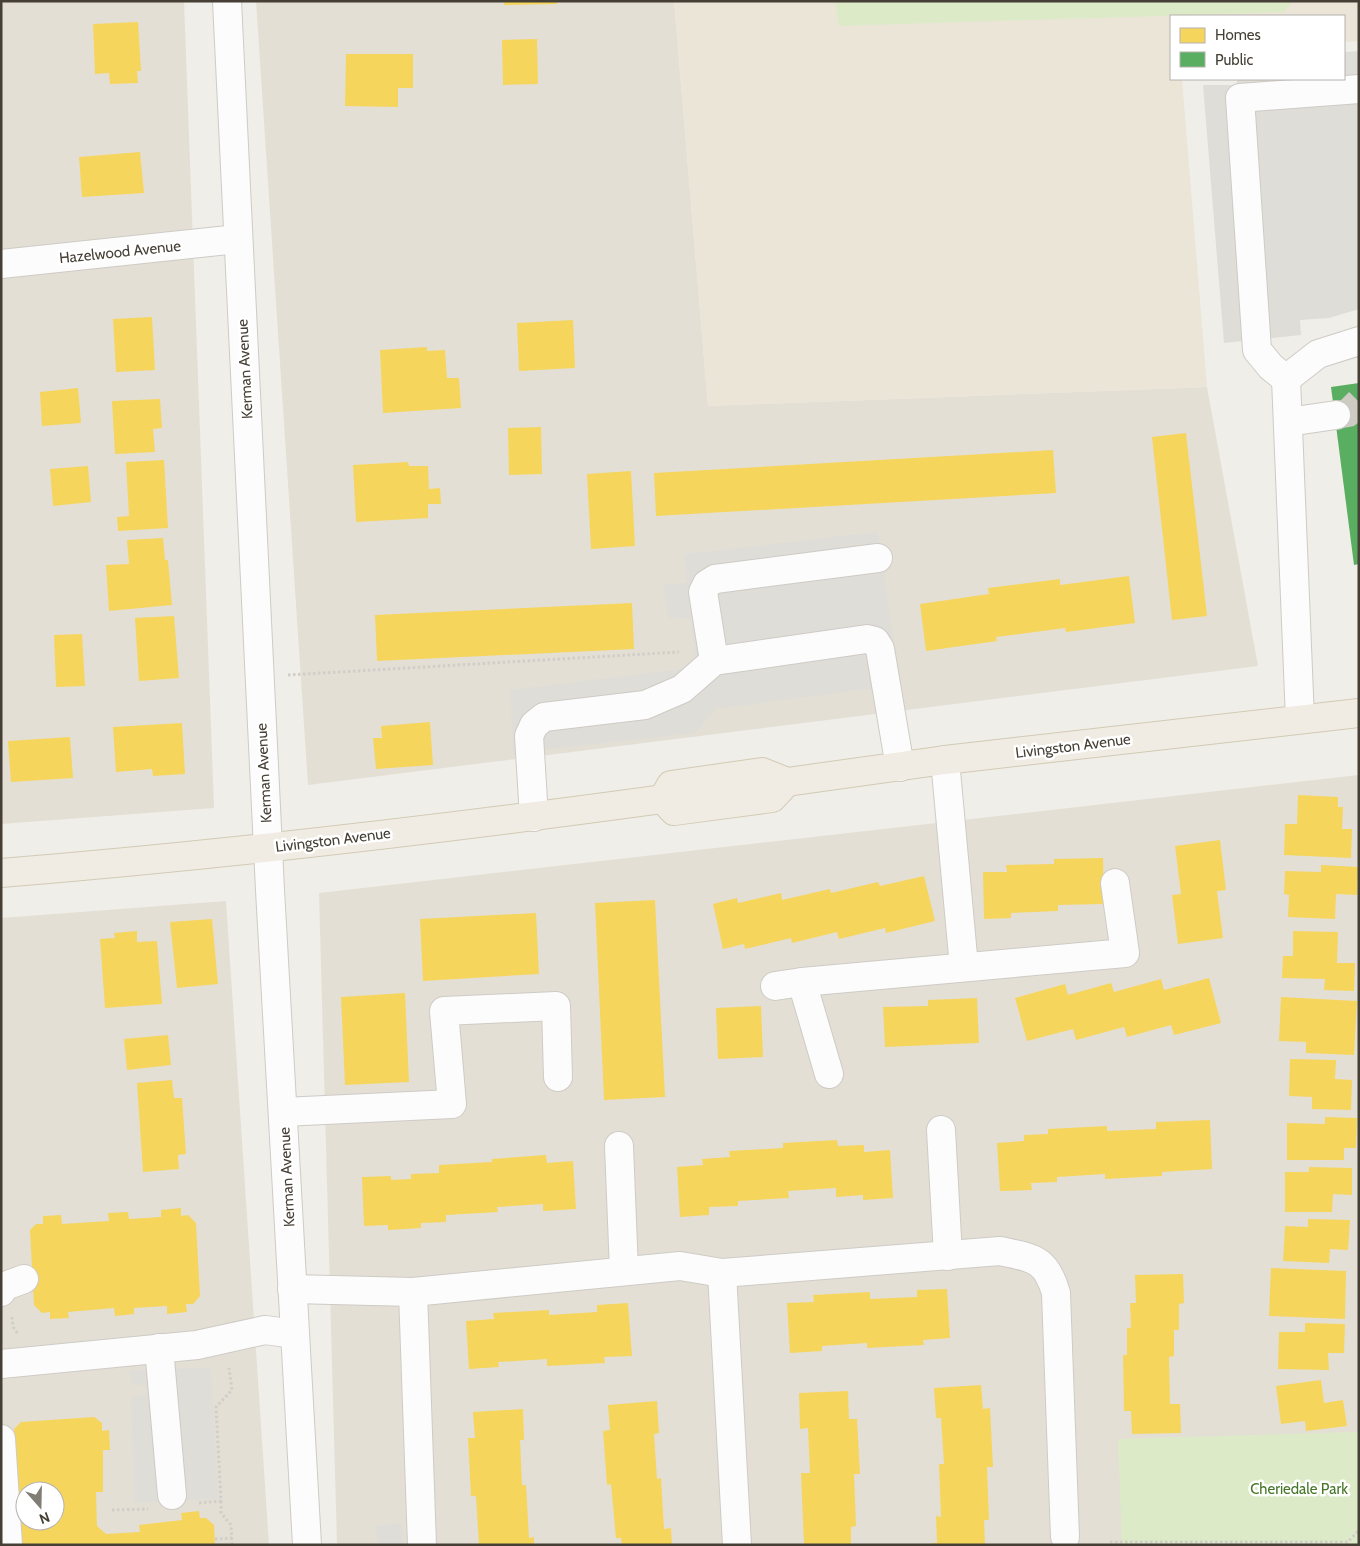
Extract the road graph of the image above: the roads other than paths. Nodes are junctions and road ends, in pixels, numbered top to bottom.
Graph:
1 (227, 1) edge
2 (1359, 89) edge
3 (238, 239) junction
4 (1, 264) edge
5 (1359, 341) edge
6 (1286, 379) junction
7 (1336, 416) tunnel mouth
8 (1288, 422) junction
9 (878, 558) dead end
10 (713, 656) junction
11 (1359, 713) edge
12 (1300, 719) junction
13 (944, 760) junction
14 (900, 767) junction
15 (534, 817) junction
16 (268, 848) junction
17 (1, 873) edge
18 (1115, 882) dead end
19 (964, 967) junction
20 (829, 1074) dead end
21 (558, 1077) dead end
22 (284, 1112) junction
23 (941, 1130) dead end
24 (619, 1146) dead end
25 (948, 1256) junction
26 (624, 1271) junction
27 (722, 1273) junction
28 (292, 1289) junction
29 (413, 1292) junction
30 (295, 1334) junction
31 (159, 1348) junction
32 (1, 1364) edge
33 (1, 1439) edge
34 (172, 1494) dead end
35 (1065, 1537) dead end
36 (8, 1545) edge
37 (307, 1545) edge
38 (422, 1545) edge
39 (737, 1545) edge

1 - 3 street, Kerman Avenue
2 - 6 street
3 - 4 street, Hazelwood Avenue
3 - 16 street, Kerman Avenue
5 - 6 street
6 - 8 street
7 - 8 street
8 - 12 street
9 - 10 street
10 - 14 street
10 - 15 street
11 - 12 main road, Livingston Avenue
12 - 13 main road, Livingston Avenue
13 - 14 main road, Livingston Avenue
13 - 19 street
14 - 15 main road, Livingston Avenue
15 - 16 main road, Livingston Avenue
16 - 17 main road, Livingston Avenue
16 - 22 street, Kerman Avenue
18 - 19 street
19 - 20 street
21 - 22 street
22 - 28 street, Kerman Avenue
23 - 25 street
24 - 26 street
25 - 27 street
25 - 35 street
26 - 27 street
26 - 29 street
27 - 39 street
28 - 29 street
28 - 30 street, Kerman Avenue
29 - 38 street
30 - 31 street
30 - 37 street, Kerman Avenue
31 - 32 street
31 - 34 street
33 - 36 street

